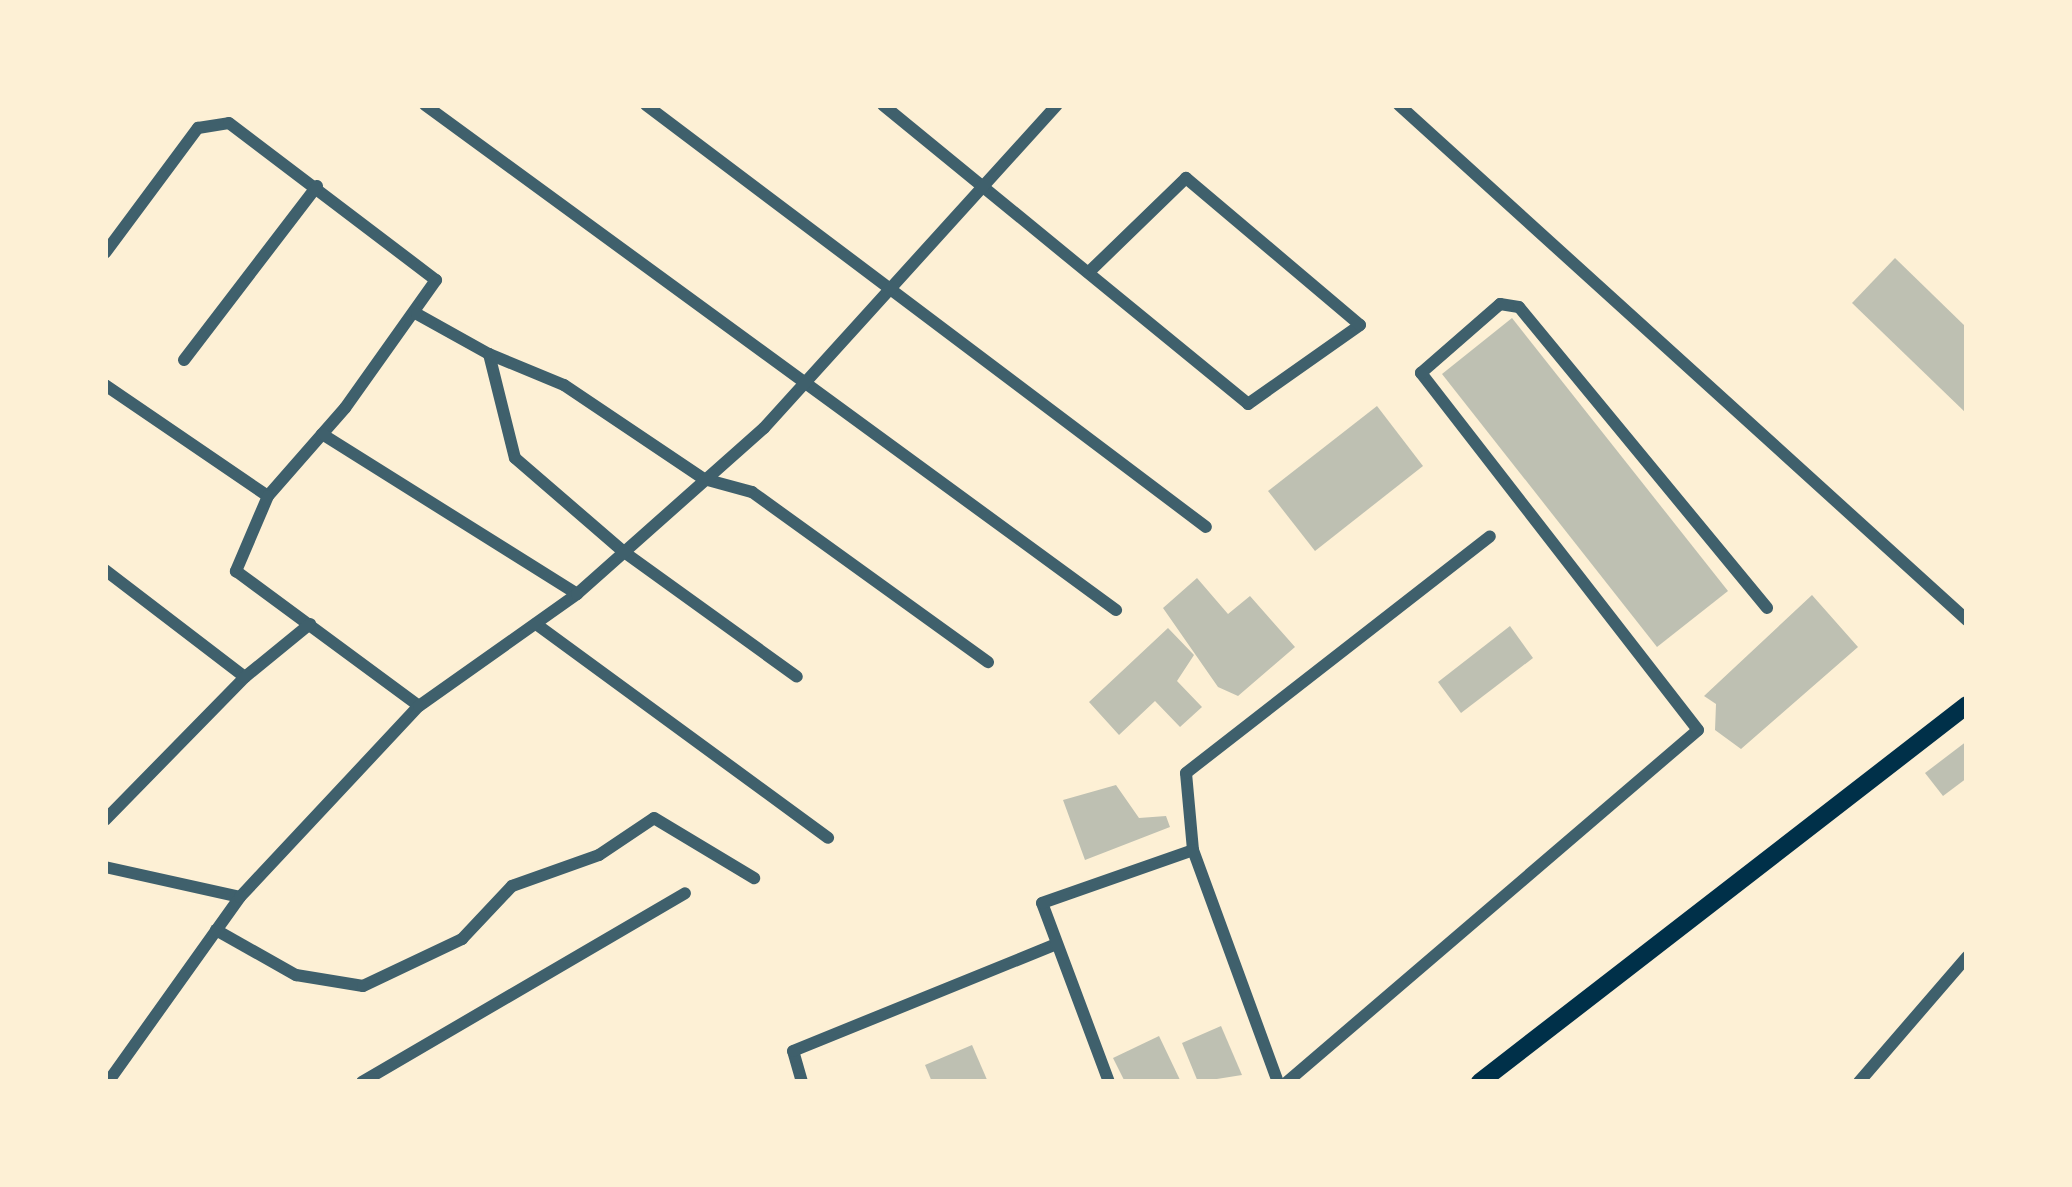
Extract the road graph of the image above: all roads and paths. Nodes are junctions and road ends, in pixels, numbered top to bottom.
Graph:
1 (424, 105) edge
2 (646, 105) edge
3 (883, 105) edge
4 (1057, 105) edge
5 (1399, 105) edge
6 (317, 186) junction
7 (983, 188) junction
8 (105, 254) edge
9 (1088, 273) junction
10 (892, 295) junction
11 (417, 314) junction
12 (489, 354) junction
13 (184, 360) dead end
14 (806, 384) junction
15 (105, 385) edge
16 (322, 434) junction
17 (704, 479) junction
18 (268, 496) junction
19 (1206, 527) dead end
20 (1490, 536) dead end
21 (624, 552) junction
22 (105, 570) edge
23 (577, 594) junction
24 (1767, 608) dead end
25 (1116, 610) dead end
26 (1967, 620) edge
27 (310, 624) junction
28 (536, 624) junction
29 (988, 662) dead end
30 (245, 677) junction
31 (797, 677) dead end
32 (1967, 705) edge
33 (419, 706) junction
34 (105, 820) edge
35 (828, 838) dead end
36 (1193, 850) junction
37 (105, 867) edge
38 (754, 878) dead end
39 (686, 893) dead end
40 (240, 897) junction
41 (216, 930) junction
42 (1056, 944) junction
43 (1964, 963) edge
44 (108, 1082) edge
45 (362, 1082) edge
46 (802, 1082) edge
47 (1109, 1082) edge
48 (1283, 1082) edge
49 (1480, 1082) edge
50 (1859, 1082) edge

1 - 14 street
2 - 10 street
3 - 7 street
4 - 7 street
5 - 26 street
6 - 8 street
6 - 11 street
6 - 13 street
7 - 9 street
7 - 10 street
9 - 9 street
10 - 14 street
10 - 19 street
11 - 12 street
11 - 16 street
12 - 17 street
12 - 21 street
14 - 17 street
14 - 25 street
15 - 18 street
16 - 18 street
16 - 23 street
17 - 21 street
17 - 29 street
18 - 27 street
20 - 36 street
21 - 23 street
21 - 31 street
22 - 30 street
23 - 28 street
24 - 48 street
27 - 30 street
27 - 33 street
28 - 33 street
28 - 35 street
30 - 34 street
32 - 49 main road
33 - 40 street
36 - 42 street
36 - 48 street
37 - 40 street
38 - 41 street
39 - 45 street
40 - 41 street
41 - 44 street
42 - 46 street
42 - 47 street
43 - 50 street

